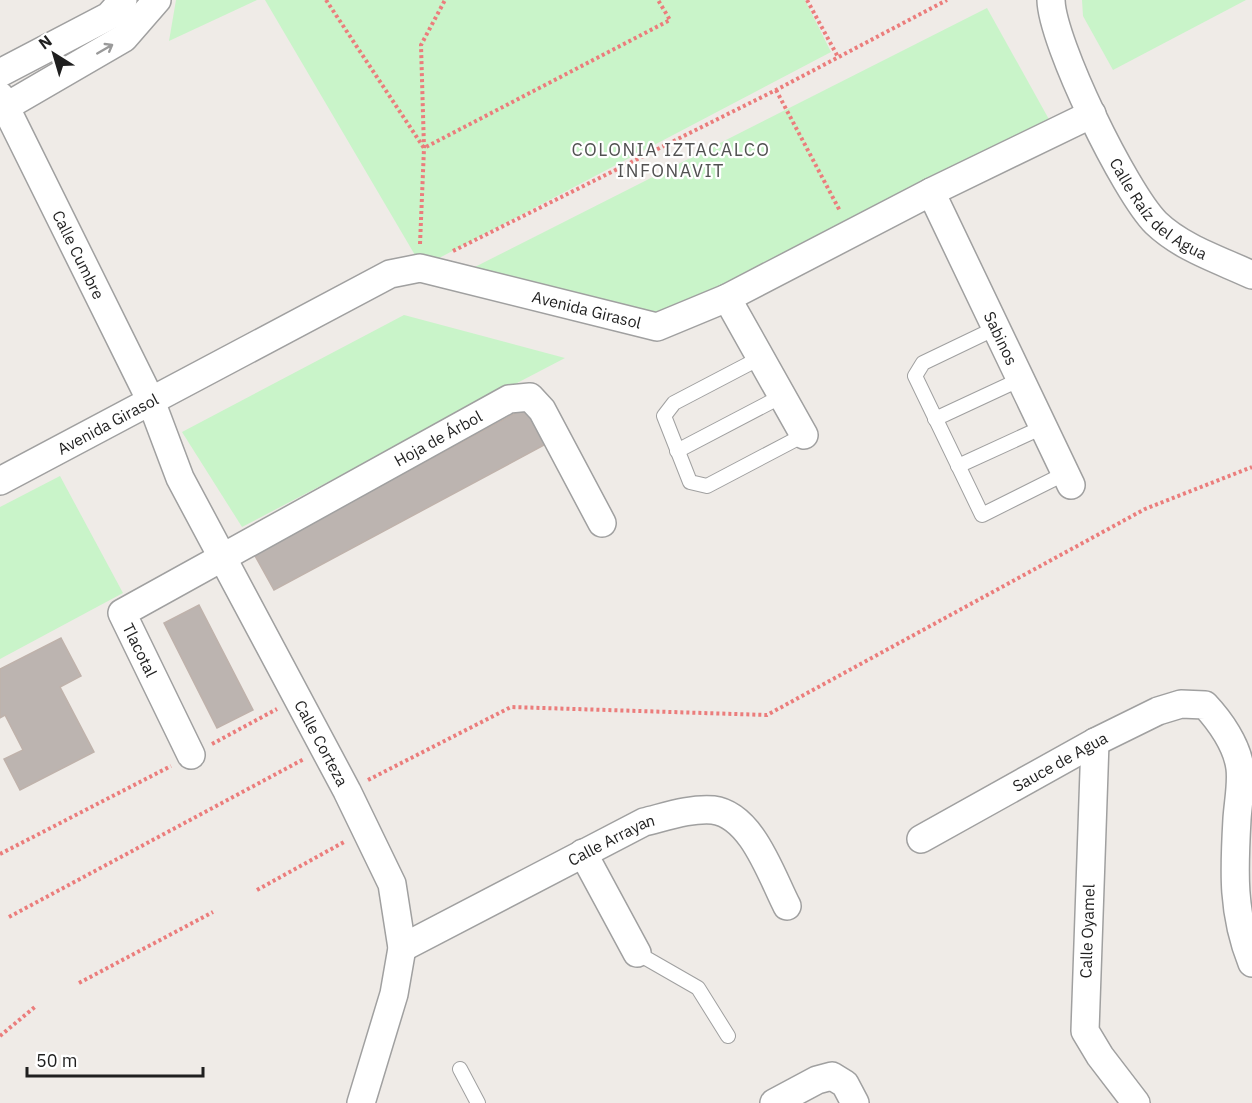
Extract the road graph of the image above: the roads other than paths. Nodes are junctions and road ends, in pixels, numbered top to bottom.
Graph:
1 (123, 0) edge
2 (156, 0) edge
3 (1051, 0) edge
4 (0, 73) edge
5 (2, 104) edge
6 (1092, 114) junction
7 (931, 192) junction
8 (1252, 275) edge
9 (727, 298) junction
10 (996, 328) junction
11 (760, 358) junction
12 (1021, 379) junction
13 (782, 396) junction
14 (151, 401) junction
15 (935, 419) junction
16 (1043, 427) junction
17 (804, 435) joint
18 (677, 451) junction
19 (958, 466) junction
20 (1069, 479) joint
21 (0, 481) edge
22 (602, 523) dead end
23 (221, 559) junction
24 (1095, 742) junction
25 (191, 755) road end
26 (921, 839) dead end
27 (583, 853) junction
28 (787, 906) dead end
29 (402, 948) junction
30 (637, 953) joint
31 (1252, 963) edge
32 (728, 1035) dead end
33 (460, 1069) dead end
34 (361, 1103) edge
35 (478, 1103) edge
36 (774, 1103) edge
37 (855, 1103) edge
38 (1136, 1103) edge

1 - 4 street
5 -> 2 street
3 - 6 street
5 - 14 street, Calle Cumbre
6 - 7 street, Avenida Girasol
6 - 8 street, Calle Raíz del Agua
7 - 9 street, Avenida Girasol
7 - 10 street, Sabinos
9 - 11 street
9 - 14 street, Avenida Girasol
10 - 12 street, Sabinos
10 - 15 lane
11 - 13 street
11 - 18 lane
12 - 15 lane
12 - 16 street, Sabinos
13 - 17 street
13 - 18 lane
14 - 21 street, Avenida Girasol
14 - 23 street, Calle Corteza
15 - 19 lane
16 - 19 lane
16 - 20 street, Sabinos
17 - 18 lane
19 - 20 lane
22 - 23 street, Hoja de Árbol
23 - 25 street, Tlacotal
23 - 29 street, Calle Corteza
24 - 26 street, Sauce de Agua
24 - 31 street, Sauce de Agua
24 - 38 street, Calle Oyamel
27 - 28 street, Calle Arrayan
27 - 29 street, Calle Arrayan
27 - 30 street
29 - 34 street, Calle Corteza
30 - 32 lane
33 - 35 lane
36 - 37 street

